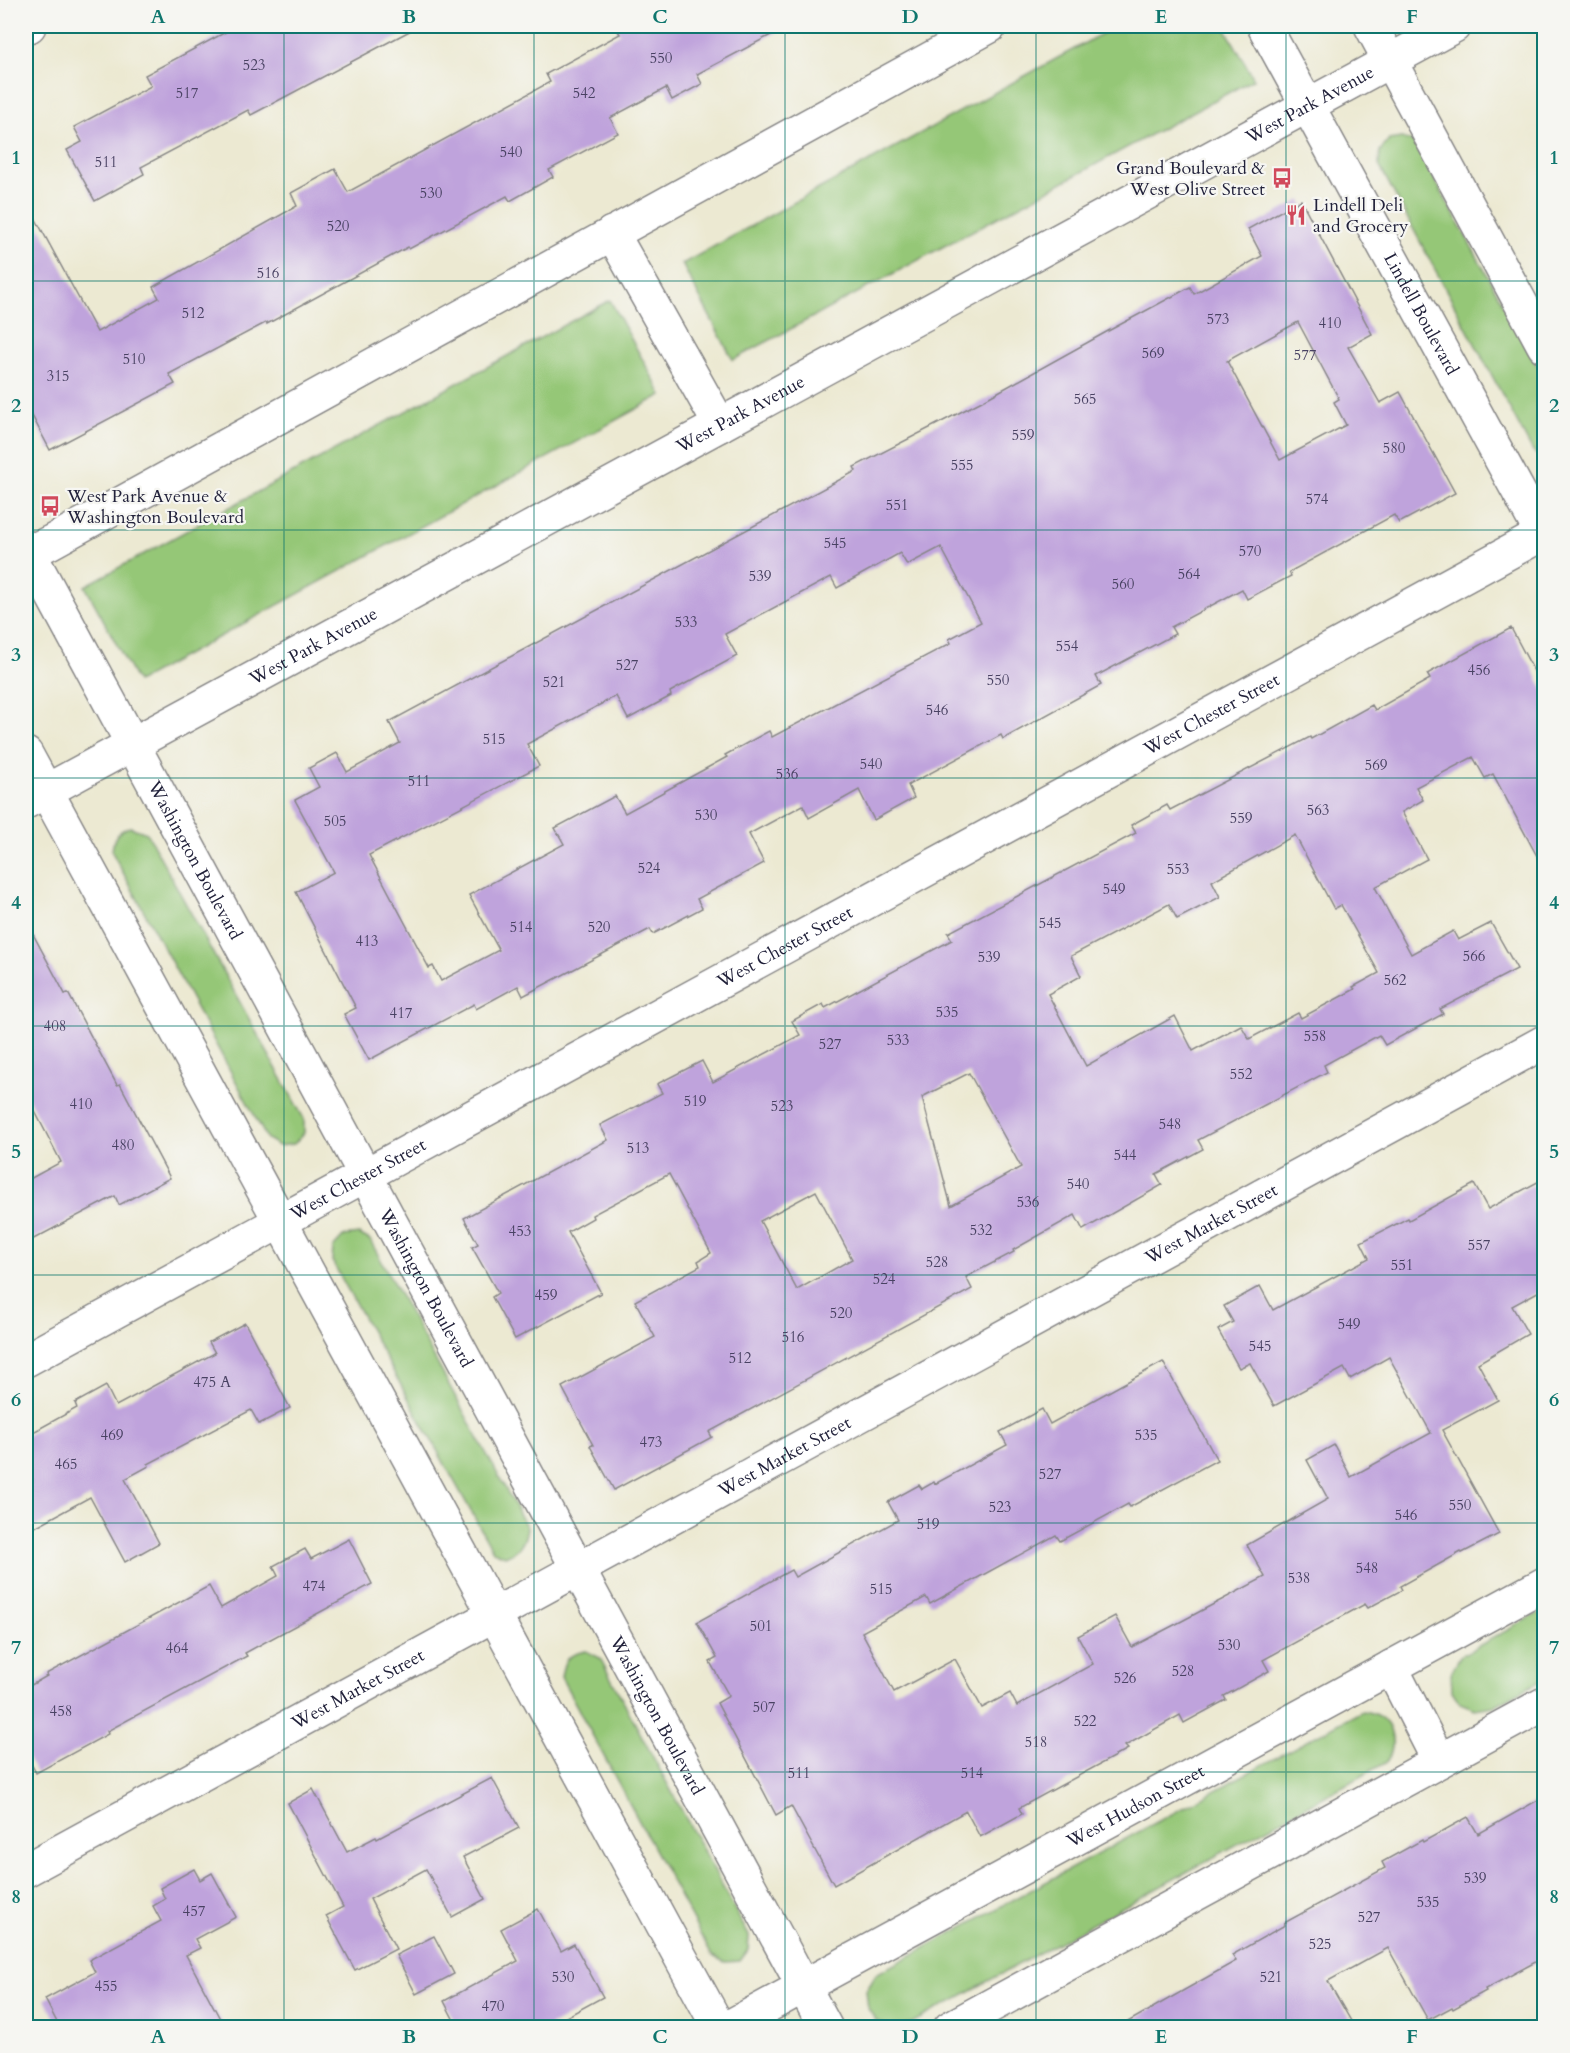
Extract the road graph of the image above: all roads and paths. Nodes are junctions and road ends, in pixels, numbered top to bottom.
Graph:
1 (990, 26) edge
2 (1264, 26) edge
3 (1371, 26) edge
4 (1454, 26) edge
5 (1390, 61) junction
6 (1307, 105) junction
7 (612, 233) junction
8 (1545, 346) edge
9 (720, 425) junction
10 (1544, 535) edge
11 (27, 551) edge
12 (132, 744) junction
13 (26, 754) edge
14 (36, 796) edge
15 (1545, 1042) edge
16 (365, 1175) junction
17 (280, 1221) junction
18 (26, 1360) edge
19 (578, 1569) junction
20 (1545, 1584) edge
21 (494, 1615) junction
22 (1391, 1667) junction
23 (1545, 1704) edge
24 (1439, 1761) junction
25 (26, 1870) edge
26 (804, 1986) junction
27 (719, 2028) edge
28 (728, 2028) edge
29 (826, 2028) edge
30 (950, 2028) edge

1 - 7 main road
2 - 6 main road, Lindell Boulevard
3 - 5 main road
4 - 5 main road, West Park Avenue
5 - 6 main road, West Park Avenue
5 - 8 main road
6 - 9 main road, West Park Avenue
6 - 10 main road, Lindell Boulevard
7 - 9 main road
7 - 11 main road
9 - 12 main road, West Park Avenue
10 - 16 main road, West Chester Street
11 - 12 main road, Washington Boulevard
12 - 14 main road, West Park Avenue
12 - 16 main road, Washington Boulevard
13 - 14 main road
14 - 17 main road
15 - 19 main road, West Market Street
16 - 17 main road, West Chester Street
16 - 19 main road, Washington Boulevard
17 - 18 main road, West Chester Street
17 - 21 main road
19 - 21 main road, West Market Street
19 - 26 main road, Washington Boulevard
20 - 22 main road, West Hudson Street
21 - 25 main road, West Market Street
21 - 27 main road
22 - 24 main road
22 - 26 main road, West Hudson Street
23 - 24 main road
24 - 30 main road
26 - 28 main road, West Hudson Street
26 - 29 main road, Washington Boulevard

